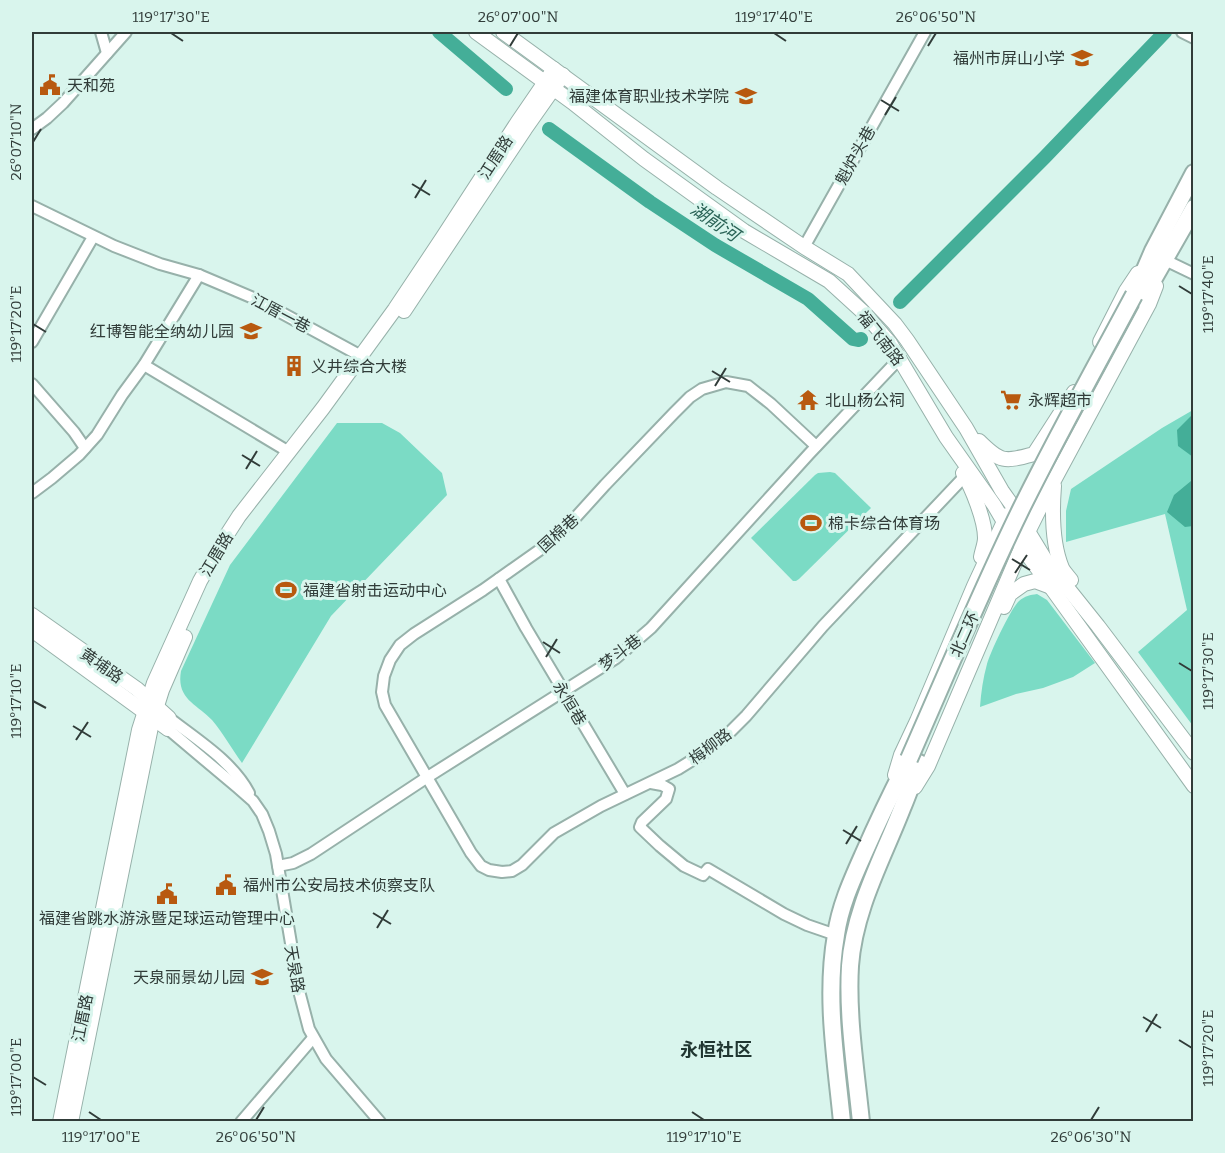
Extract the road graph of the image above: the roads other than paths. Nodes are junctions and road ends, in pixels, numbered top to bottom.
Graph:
1 (101, 32) edge
2 (126, 32) edge
3 (476, 32) edge
4 (503, 32) edge
5 (925, 32) edge
6 (107, 53) junction
7 (558, 72) junction
8 (549, 85) junction
9 (32, 129) edge
10 (1194, 173) edge
11 (32, 206) edge
12 (1194, 208) edge
13 (93, 237) junction
14 (804, 247) junction
15 (1153, 251) junction
16 (1170, 253) junction
17 (1194, 274) edge
18 (199, 275) junction
19 (1138, 297) junction
20 (32, 342) edge
21 (361, 356) junction
22 (899, 358) junction
23 (144, 365) junction
24 (32, 384) edge
25 (1074, 393) junction
26 (966, 428) junction
27 (1052, 432) junction
28 (1075, 444) junction
29 (816, 446) junction
30 (85, 448) junction
31 (289, 452) junction
32 (965, 476) junction
33 (1055, 480) junction
34 (32, 493) edge
35 (1012, 505) junction
36 (1028, 532) junction
37 (1022, 546) junction
38 (499, 579) junction
39 (974, 586) junction
40 (1051, 587) junction
41 (32, 615) edge
42 (957, 626) junction
43 (32, 633) edge
44 (983, 636) junction
45 (1112, 643) junction
46 (960, 690) junction
47 (563, 692) junction
48 (150, 709) junction
49 (168, 724) joint
50 (1194, 753) edge
51 (914, 761) junction
52 (426, 778) junction
53 (651, 783) junction
54 (1194, 786) edge
55 (625, 794) junction
56 (886, 803) junction
57 (904, 804) junction
58 (278, 866) junction
59 (836, 935) junction
60 (313, 1038) junction
61 (60, 1122) edge
62 (71, 1122) edge
63 (241, 1122) edge
64 (380, 1122) edge
65 (842, 1122) edge
66 (861, 1122) edge

1 - 6 street
2 - 6 street
3 - 8 main road, 福飞南路
4 - 7 main road, 福飞南路
5 - 14 street, 魁炉头巷
6 - 9 street
7 - 8 main road, 江厝路
7 - 14 main road, 福飞南路
8 - 21 main road, 江厝路
8 - 22 main road, 福飞南路
8 - 48 main road, 江厝路
10 - 15 highway, 北二环
11 - 13 street, 江厝一巷
12 - 16 highway, 北二环
13 - 18 street, 江厝一巷
13 - 20 street
14 - 26 main road, 福飞南路
15 - 19 highway, 北二环
15 - 25 main road
16 - 17 street
16 - 19 highway, 北二环
16 - 28 main road
18 - 21 street, 江厝一巷
18 - 23 street
19 - 51 highway, 北二环
21 - 31 main road, 江厝路
22 - 29 street, 梦斗巷
22 - 32 main road
22 - 37 main road, 福飞南路
23 - 30 street
23 - 31 street
24 - 30 street
25 - 26 main road
25 - 27 main road
26 - 35 main road, 福飞南路
27 - 28 main road
27 - 35 main road
28 - 33 main road
29 - 38 street, 国棉巷
29 - 47 street, 梦斗巷
30 - 34 street
31 - 48 main road, 江厝路
32 - 39 main road
32 - 53 street, 梅柳路
33 - 36 main road
33 - 45 main road
35 - 36 main road, 福飞南路
35 - 39 main road
36 - 37 main road
36 - 45 main road, 福飞南路
37 - 40 main road, 福飞南路
37 - 44 main road
38 - 47 street, 永恒巷
38 - 52 street, 国棉巷
39 - 42 main road
40 - 46 main road
40 - 54 main road, 福飞南路
41 - 48 main road, 黄埔路
42 - 44 main road
42 - 56 main road
43 - 48 main road, 黄埔路
44 - 46 main road
45 - 50 main road, 福飞南路
46 - 57 main road
47 - 52 street, 梦斗巷
47 - 55 street, 永恒巷
48 - 49 main road, 黄埔路
48 - 61 main road, 江厝路
48 - 62 main road, 江厝路
49 - 58 street, 天泉路
51 - 56 highway, 北二环
51 - 57 highway, 北二环
52 - 55 street, 梅柳路
52 - 58 street, 梦斗巷
53 - 55 street, 梅柳路
53 - 59 street
56 - 59 highway, 北二环
57 - 66 highway, 北二环
58 - 60 street, 天泉路
59 - 65 highway, 北二环
60 - 63 street
60 - 64 street, 天泉路

